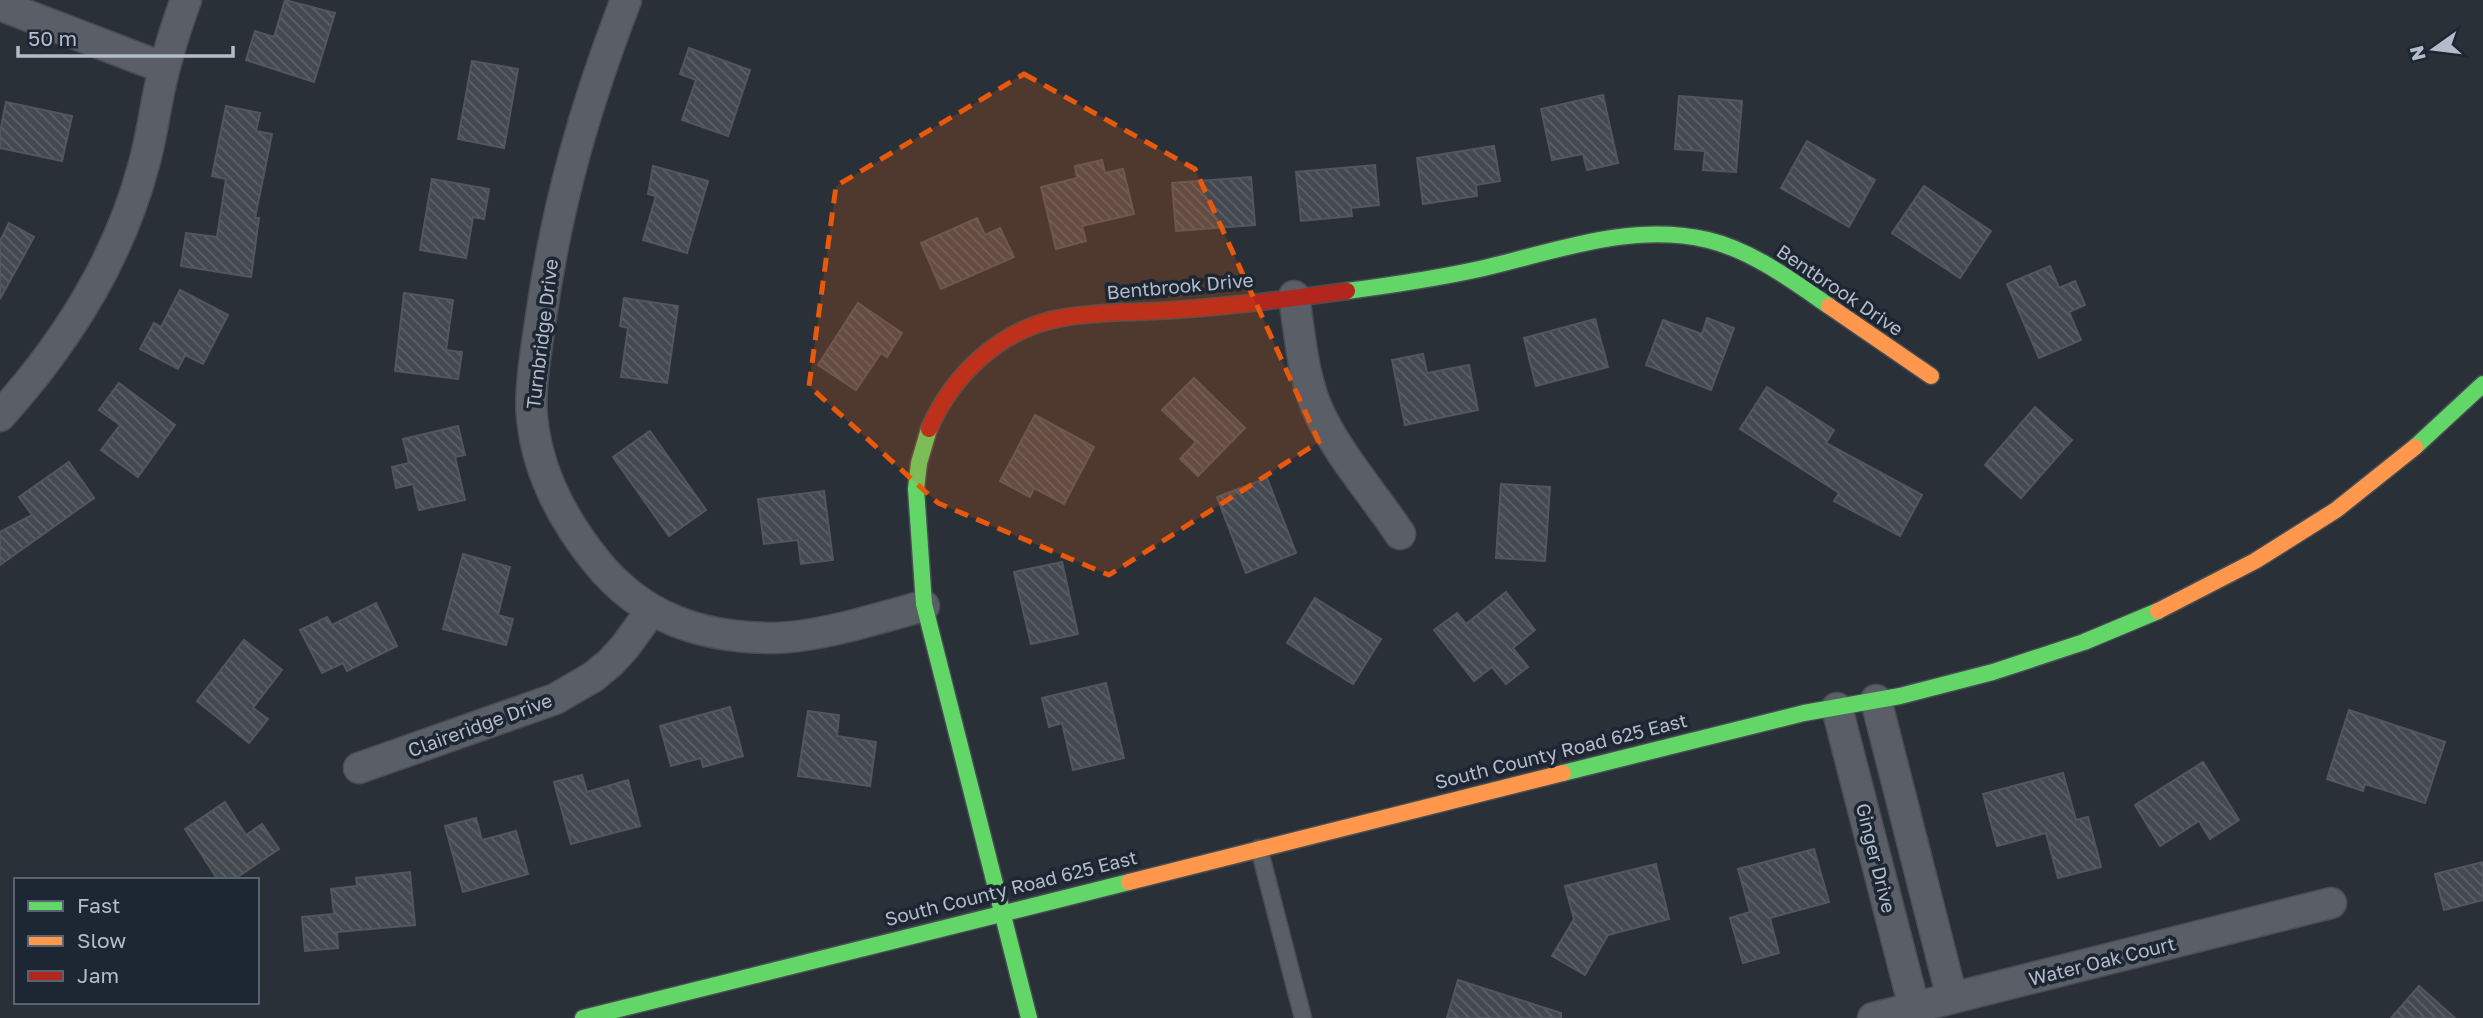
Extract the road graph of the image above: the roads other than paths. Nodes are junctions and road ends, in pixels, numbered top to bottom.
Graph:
1 (186, 0) edge
2 (626, 0) edge
3 (0, 5) edge
4 (164, 68) junction
5 (1294, 296) junction
6 (1931, 376) dead end
7 (2483, 384) edge
8 (0, 416) edge
9 (1400, 534) dead end
10 (924, 606) junction
11 (651, 611) junction
12 (1876, 700) junction
13 (1838, 708) junction
14 (359, 768) dead end
15 (1259, 848) junction
16 (2331, 904) dead end
17 (1003, 912) junction
18 (1952, 998) junction
19 (1914, 1007) junction
20 (583, 1018) edge
21 (1029, 1018) edge
22 (1303, 1018) edge
23 (1873, 1018) edge

1 - 4 street
2 - 11 street, Turnbridge Drive
3 - 4 street
4 - 8 street
5 - 6 street, Bentbrook Drive
5 - 9 street
5 - 10 street, Bentbrook Drive
7 - 12 street, South County Road 625 East
10 - 11 street, Turnbridge Drive
10 - 17 street, Bentbrook Drive
11 - 14 street, Claireridge Drive
12 - 13 street, South County Road 625 East
12 - 18 street, Ginger Drive
13 - 15 street, South County Road 625 East
13 - 19 street, Ginger Drive
15 - 17 street, South County Road 625 East
15 - 22 lane
16 - 18 street, Water Oak Court
17 - 20 street, South County Road 625 East
17 - 21 street, Bentbrook Drive
18 - 19 street, Water Oak Court
19 - 23 street, Water Oak Court

